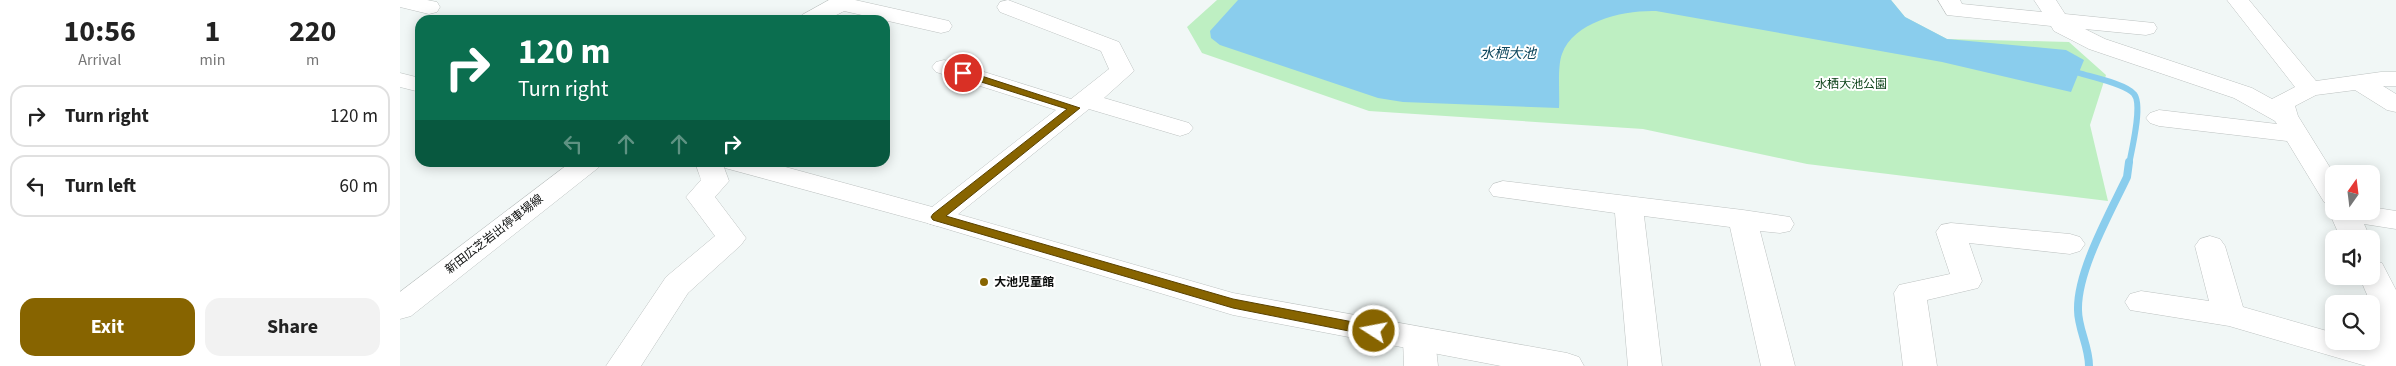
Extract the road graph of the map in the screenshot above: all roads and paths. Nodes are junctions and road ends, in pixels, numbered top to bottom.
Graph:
1 (1949, 0) edge
2 (2238, 0) edge
3 (400, 1) edge
4 (842, 1) edge
5 (429, 7) dead end
6 (1008, 7) dead end
7 (2051, 10) edge
8 (818, 15) edge
9 (941, 26) dead end
10 (2146, 28) dead end
11 (944, 67) dead end
12 (2396, 79) edge
13 (400, 80) edge
14 (2359, 82) junction
15 (415, 83) edge
16 (2310, 89) junction
17 (1080, 104) junction
18 (2396, 105) edge
19 (2160, 118) dead end
20 (2290, 125) junction
21 (1180, 128) dead end
22 (583, 167) edge
23 (710, 167) edge
24 (752, 167) edge
25 (2325, 181) edge
26 (1503, 190) dead end
27 (1629, 206) junction
28 (937, 217) junction
29 (2380, 218) edge
30 (1743, 219) junction
31 (2396, 220) edge
32 (1780, 224) dead end
33 (2070, 244) dead end
34 (2210, 246) dead end
35 (2378, 285) edge
36 (2141, 302) dead end
37 (400, 308) edge
38 (2229, 316) junction
39 (1420, 353) edge
40 (2392, 364) edge
41 (623, 366) edge
42 (1567, 366) edge
43 (1645, 366) edge
44 (1778, 366) edge
45 (1920, 366) edge

1 - 7 street
2 - 16 street
3 - 5 street
4 - 8 street
4 - 9 street
6 - 17 street
7 - 10 street
7 - 20 street
11 - 17 street
12 - 14 street
13 - 15 street
14 - 16 street
14 - 18 street
16 - 20 street
17 - 21 street
17 - 28 street
19 - 20 street
20 - 25 street
22 - 37 street, 新田広芝岩出停車場線
23 - 41 street
24 - 28 street
26 - 27 street
27 - 30 street
27 - 43 street
28 - 39 street
29 - 31 street
30 - 32 street
30 - 44 street
33 - 45 street
34 - 38 street
35 - 40 street
36 - 38 street
38 - 40 street
39 - 42 street

